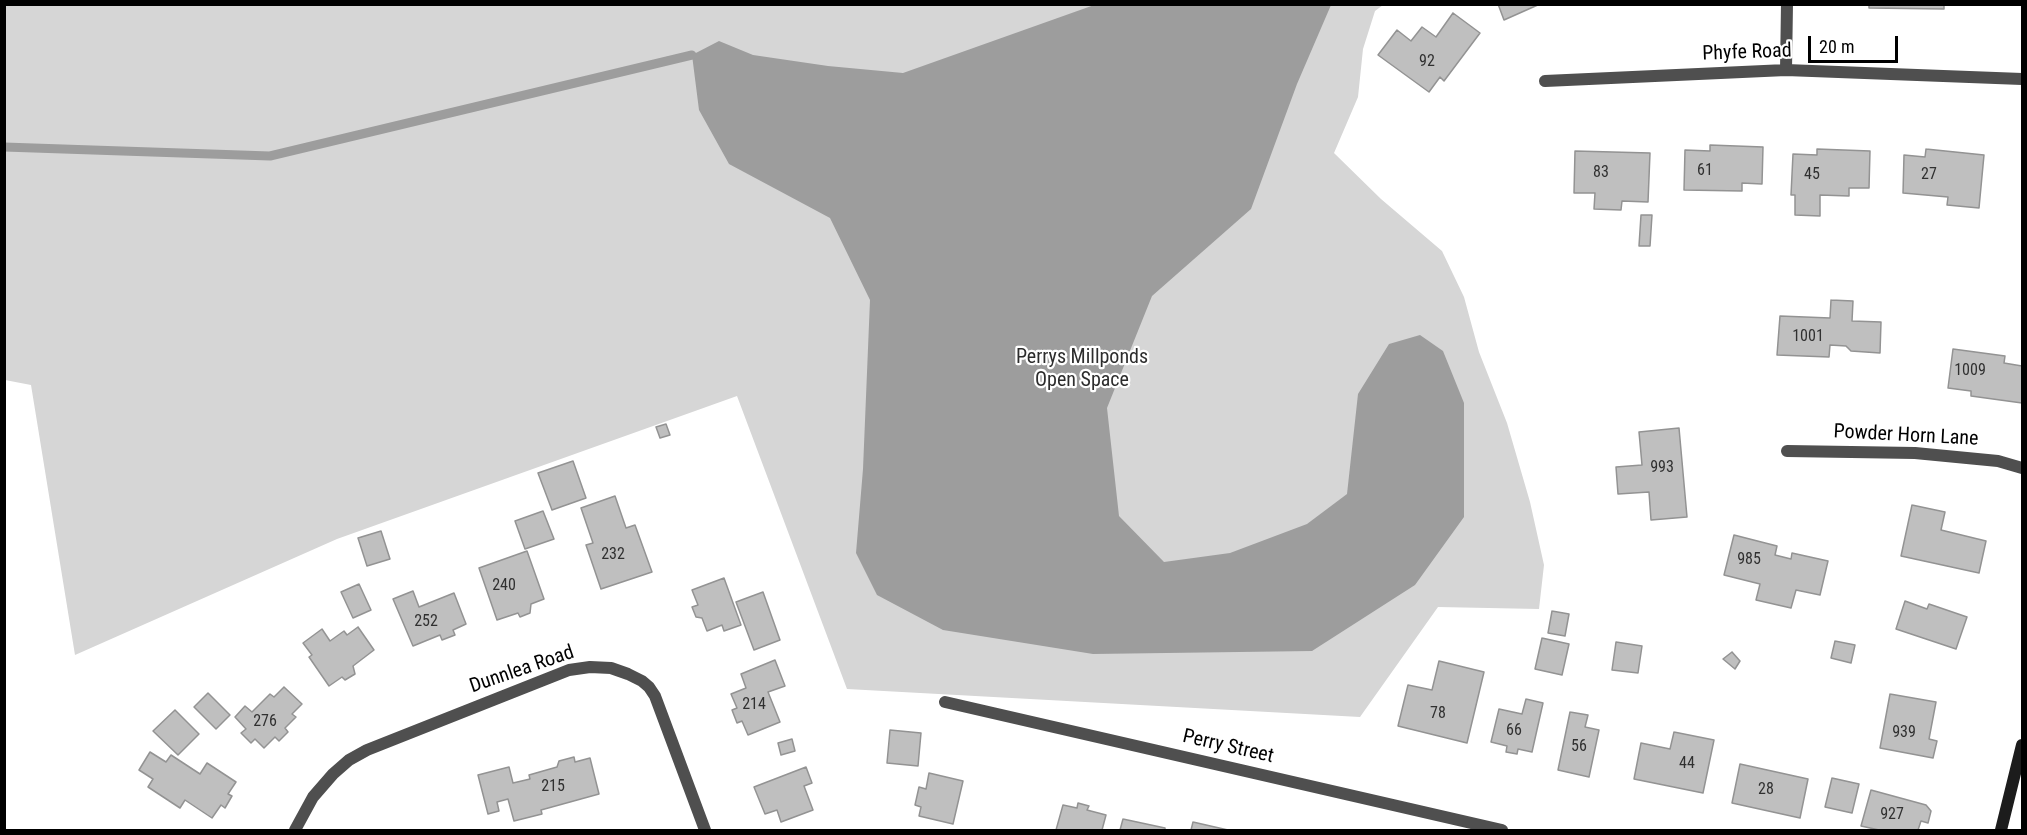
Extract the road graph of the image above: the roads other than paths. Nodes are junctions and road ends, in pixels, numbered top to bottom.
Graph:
1 (1787, 4) edge
2 (1786, 70) junction
3 (2022, 79) edge
4 (1545, 81) dead end
5 (1787, 451) dead end
6 (2022, 468) edge
7 (945, 702) dead end
8 (2022, 745) edge
9 (295, 831) edge
10 (705, 831) edge
11 (1502, 831) edge
12 (2001, 831) edge

1 - 2 street
2 - 3 street, Phyfe Road
2 - 4 street, Phyfe Road
5 - 6 street, Powder Horn Lane
7 - 11 street, Perry Street
8 - 12 main road
9 - 10 street, Dunnlea Road

